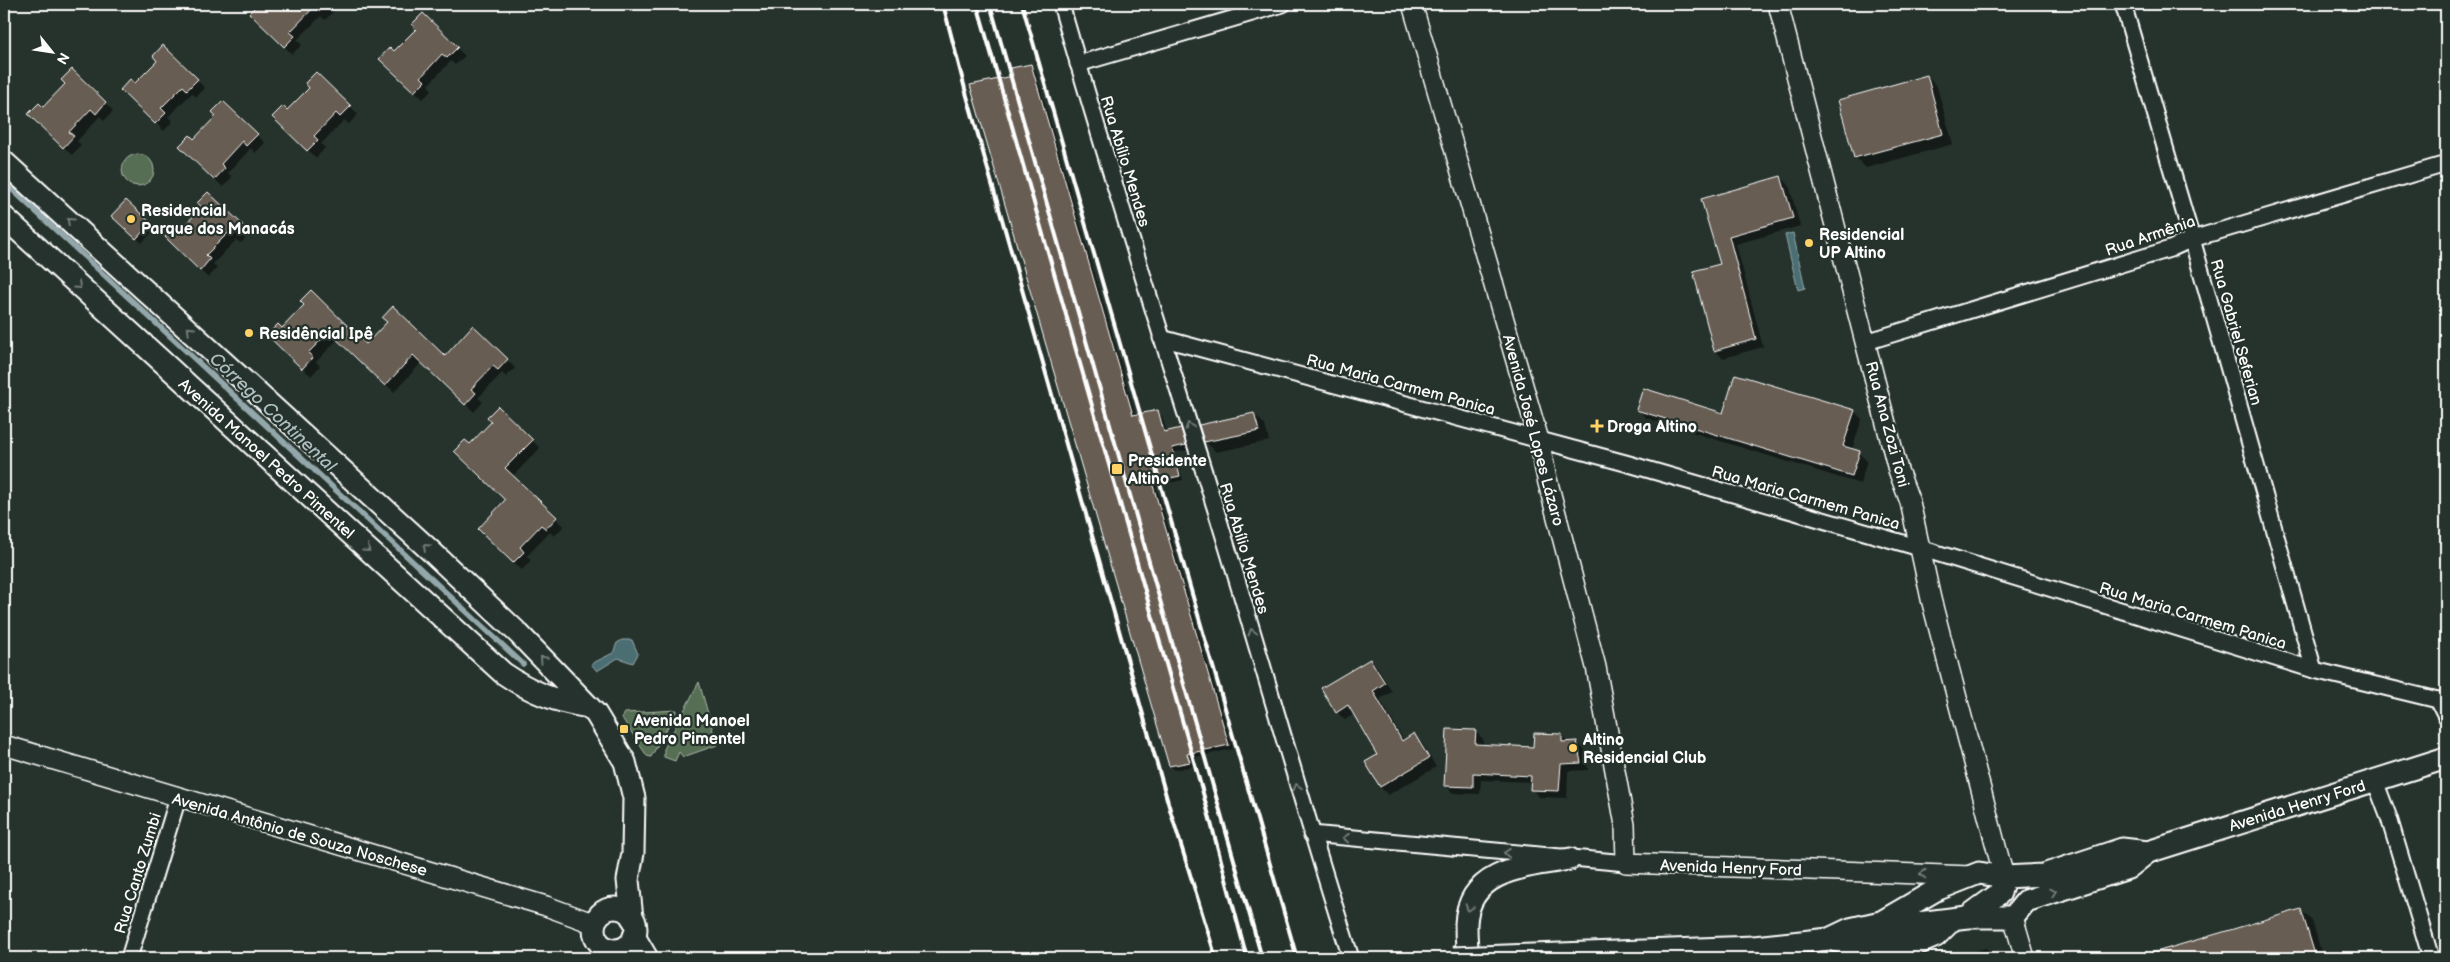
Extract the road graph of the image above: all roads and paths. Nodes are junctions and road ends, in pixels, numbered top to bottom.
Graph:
1 (1061, 4) edge
2 (1283, 4) edge
3 (1412, 4) edge
4 (1778, 4) edge
5 (2123, 4) edge
6 (1078, 64) junction
7 (4, 162) edge
8 (2446, 164) edge
9 (4, 218) edge
10 (2192, 239) junction
11 (1160, 338) junction
12 (1866, 342) junction
13 (1539, 440) junction
14 (1920, 548) junction
15 (2314, 670) junction
16 (564, 680) junction
17 (534, 693) junction
18 (2442, 701) edge
19 (589, 707) junction
20 (2446, 716) edge
21 (4, 746) edge
22 (2446, 758) edge
23 (2375, 781) junction
24 (178, 798) junction
25 (1311, 834) junction
26 (1994, 845) junction
27 (2148, 852) junction
28 (1570, 859) junction
29 (1626, 863) junction
30 (1975, 875) junction
31 (2004, 877) junction
32 (628, 880) junction
33 (610, 909) junction
34 (2013, 917) junction
35 (1960, 918) junction
36 (595, 924) junction
37 (1830, 939) junction
38 (624, 945) edge
39 (129, 958) edge
40 (647, 958) edge
41 (1351, 958) edge
42 (1453, 958) edge
43 (1470, 958) edge
44 (1871, 958) edge
45 (2025, 958) edge
46 (2431, 958) edge

1 - 6 street, Rua Abílio Mendes
2 - 6 street
3 - 13 street, Avenida José Lopes Lázaro
4 - 12 street, Rua Ana Zozi Toni
5 - 10 street, Rua Gabriel Seferian
6 - 11 street, Rua Abílio Mendes
16 -> 7 main road
8 - 10 street, Rua Armênia
9 -> 17 main road, Avenida Manoel Pedro Pimentel
10 - 12 street, Rua Armênia
10 - 15 street, Rua Gabriel Seferian
11 - 13 street, Rua Maria Carmem Panica
25 -> 11 street, Rua Abílio Mendes
12 - 14 street, Rua Ana Zozi Toni
13 - 14 street, Rua Maria Carmem Panica
13 - 29 street, Avenida José Lopes Lázaro
14 - 15 street, Rua Maria Carmem Panica
14 - 26 street, Rua Ana Zozi Toni
15 - 18 street, Rua Maria Carmem Panica
16 - 17 main road
16 - 19 main road
17 - 19 main road, Avenida Manoel Pedro Pimentel
18 - 20 street
19 - 32 main road
21 - 24 street, Avenida Antônio de Souza Noschese
22 - 23 main road, Avenida Henry Ford
23 - 27 main road, Avenida Henry Ford
23 - 46 street
24 - 36 street, Avenida Antônio de Souza Noschese
24 - 39 street, Rua Canto Zumbi
28 -> 25 street, Avenida Henry Ford
25 - 41 street, Rua Abílio Mendes
26 - 30 street
26 - 31 street, Rua Ana Zozi Toni
27 - 31 main road, Avenida Henry Ford
34 -> 27 main road, Avenida Henry Ford
28 - 29 street, Avenida Henry Ford
28 -> 43 main road
30 -> 29 street, Avenida Henry Ford
30 - 31 main road, Avenida Henry Ford
30 - 37 main road
31 - 35 main road
32 - 33 main road
32 - 38 main road
33 - 36 main road
33 - 38 main road
34 - 35 main road
34 - 45 street
35 - 37 main road
35 - 44 main road
36 - 38 main road
37 - 42 main road, bridge
38 - 40 main road

